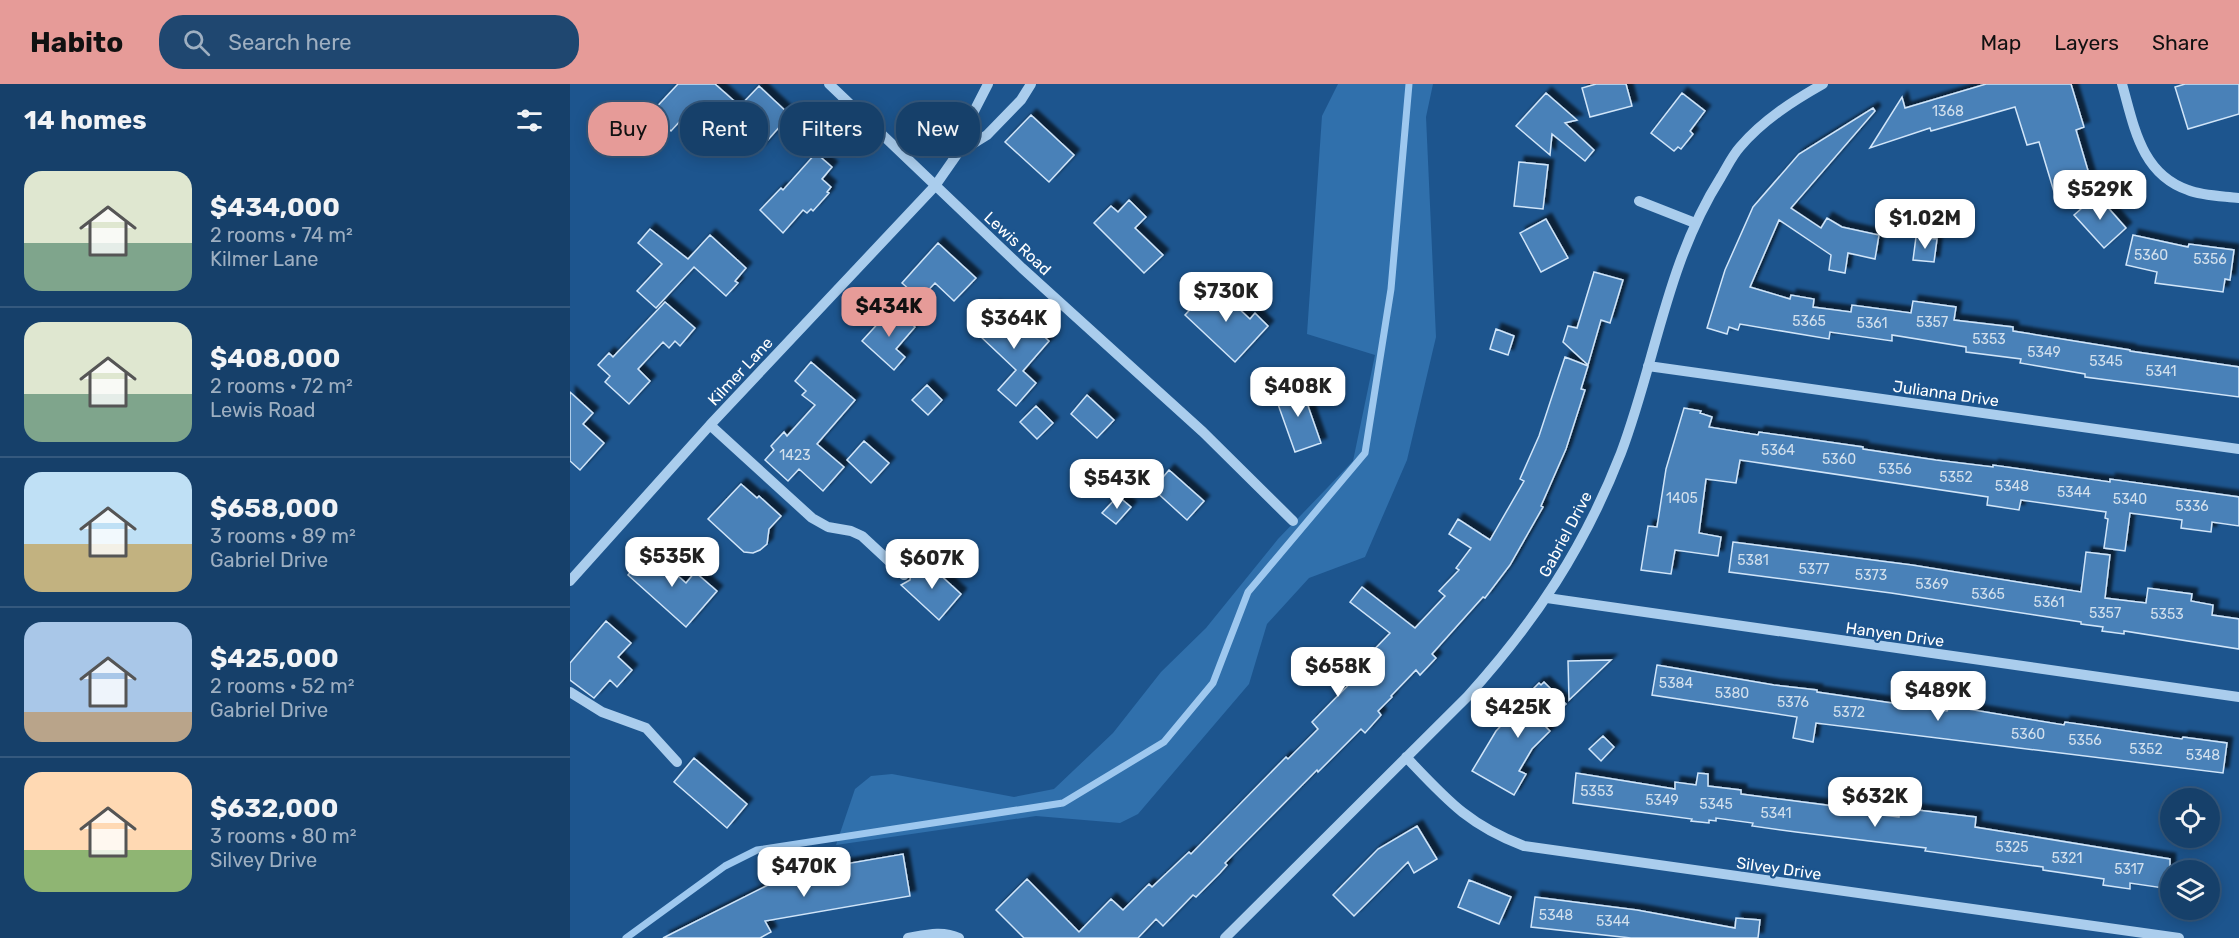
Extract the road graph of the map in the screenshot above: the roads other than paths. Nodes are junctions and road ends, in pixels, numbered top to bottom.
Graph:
1 (829, 84) edge
2 (988, 84) edge
3 (1031, 84) edge
4 (1823, 84) edge
5 (2122, 84) edge
6 (979, 102) edge
7 (980, 139) edge
8 (956, 156) edge
9 (934, 186) junction
10 (2239, 198) edge
11 (1639, 201) dead end
12 (1695, 223) junction
13 (1648, 366) junction
14 (710, 424) junction
15 (2239, 449) edge
16 (1293, 521) dead end
17 (904, 575) dead end
18 (570, 581) edge
19 (1547, 598) junction
20 (570, 692) edge
21 (2239, 697) edge
22 (1406, 757) junction
23 (677, 762) dead end
24 (1227, 937) edge
25 (908, 938) edge
26 (959, 938) edge
27 (2179, 938) edge

1 - 9 street, Lewis Road
2 - 6 street
3 - 7 street
4 - 12 street, Gabriel Drive
5 - 10 street
8 - 9 street, Kilmer Lane
9 - 14 street, Kilmer Lane
9 - 16 street, Lewis Road
11 - 12 street
12 - 13 street, Gabriel Drive
13 - 15 street, Julianna Drive
13 - 19 street, Gabriel Drive
14 - 17 street
14 - 18 street, Kilmer Lane
19 - 21 street, Hanyen Drive
19 - 22 street, Gabriel Drive
20 - 23 street
22 - 24 street, Gabriel Drive
22 - 27 street, Silvey Drive
25 - 26 street

